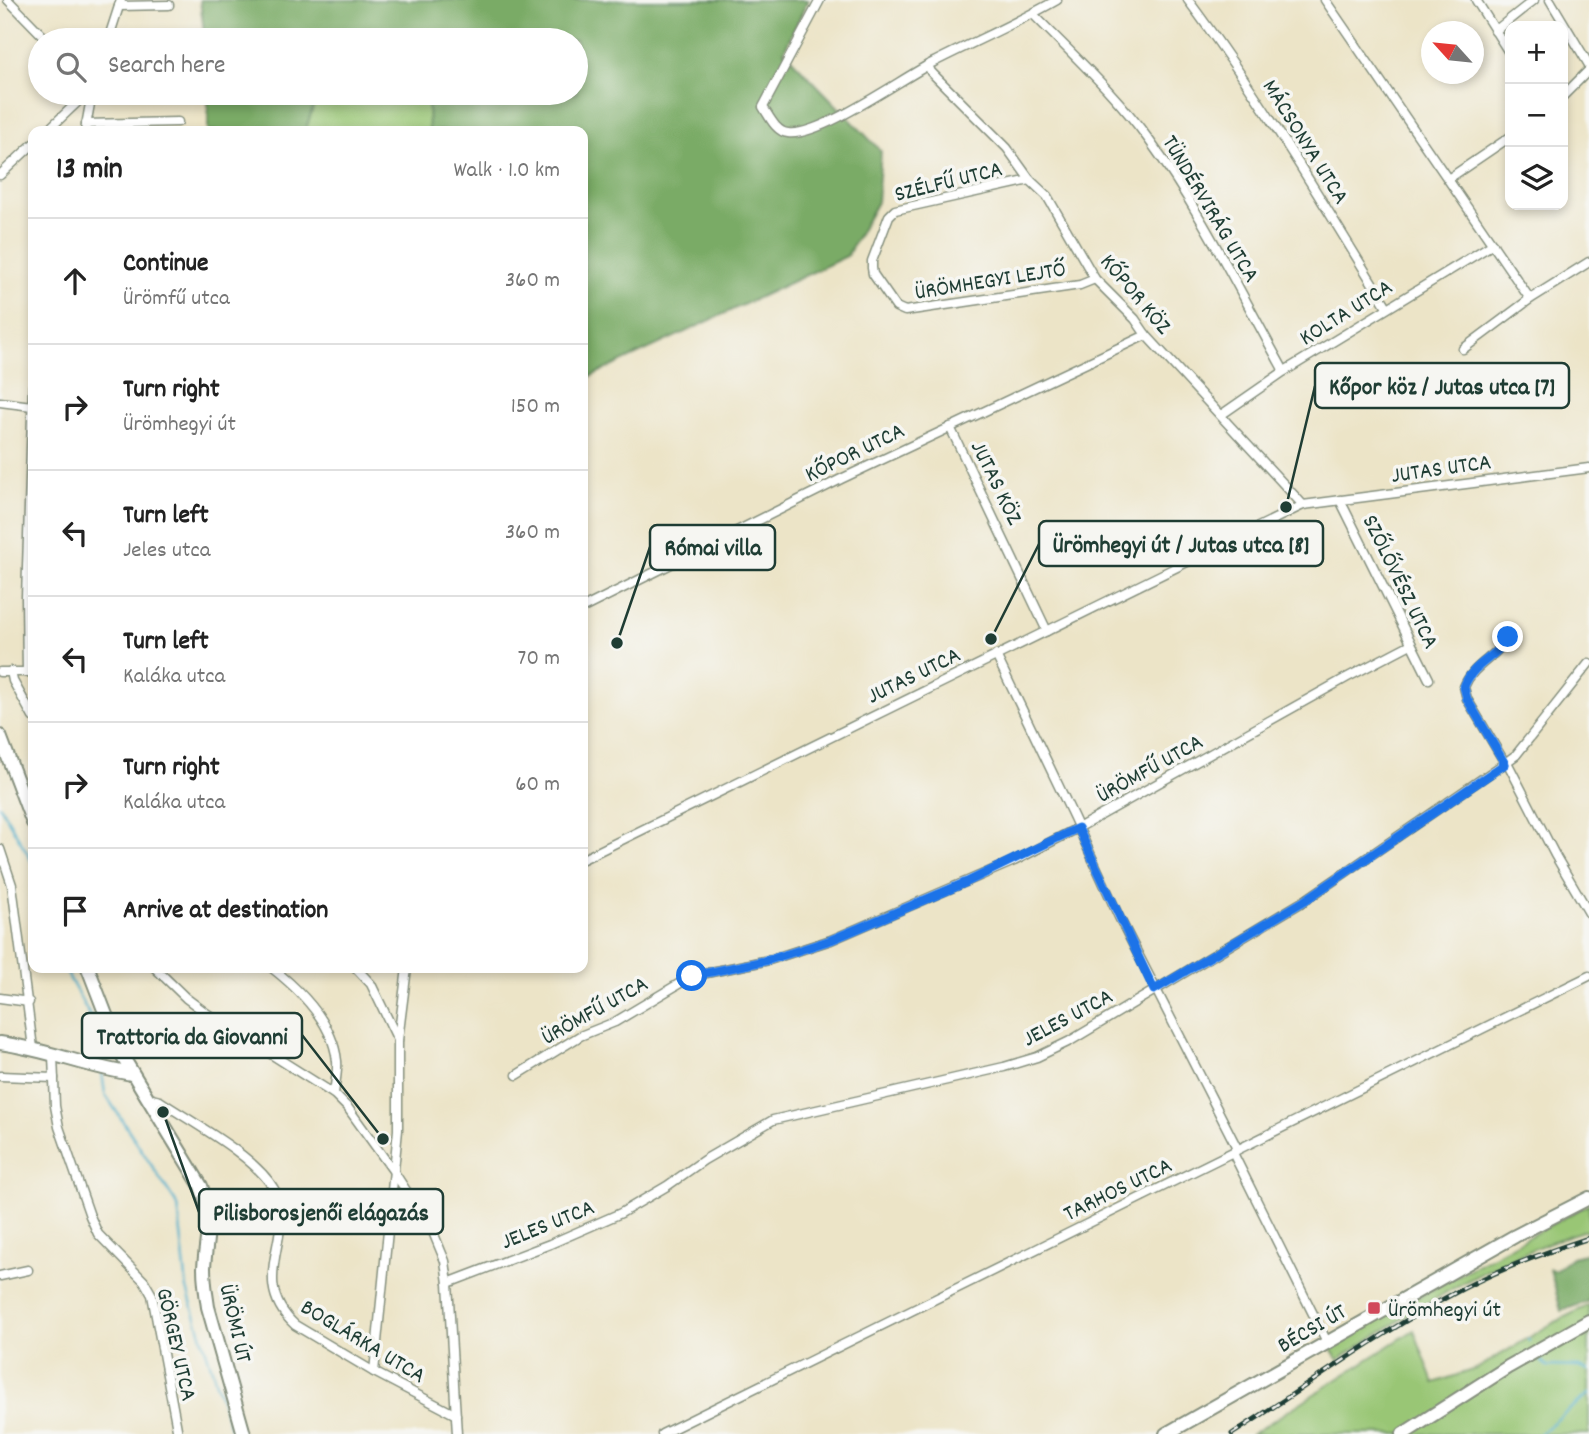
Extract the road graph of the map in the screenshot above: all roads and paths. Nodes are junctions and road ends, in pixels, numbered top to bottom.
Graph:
1 (7, 0) edge
2 (820, 0) edge
3 (1057, 0) edge
4 (1188, 0) edge
5 (1325, 0) edge
6 (1476, 0) edge
7 (1534, 0) edge
8 (1550, 0) edge
9 (120, 3) edge
10 (169, 5) dead end
11 (0, 6) edge
12 (1033, 14) junction
13 (35, 28) edge
14 (112, 28) edge
15 (1495, 31) junction
16 (1505, 46) edge
17 (928, 65) junction
18 (1589, 68) edge
19 (1568, 91) edge
20 (76, 105) edge
21 (88, 105) edge
22 (178, 122) dead end
23 (53, 126) edge
24 (85, 126) edge
25 (104, 126) edge
26 (1505, 139) edge
27 (28, 149) edge
28 (0, 175) edge
29 (1448, 179) junction
30 (1030, 180) junction
31 (1493, 244) junction
32 (1589, 262) edge
33 (872, 268) joint
34 (1095, 279) junction
35 (1530, 299) junction
36 (1387, 307) junction
37 (1146, 335) junction
38 (1463, 349) dead end
39 (1284, 371) junction
40 (0, 402) edge
41 (28, 406) edge
42 (1220, 415) junction
43 (950, 427) junction
44 (1589, 468) edge
45 (1340, 500) junction
46 (1303, 505) junction
47 (588, 606) edge
48 (1047, 631) junction
49 (1508, 637) dead end
50 (1411, 644) junction
51 (996, 655) junction
52 (1589, 663) edge
53 (11, 671) junction
54 (0, 672) edge
55 (28, 672) edge
56 (1429, 679) dead end
57 (28, 708) edge
58 (0, 736) edge
59 (1506, 763) junction
60 (28, 810) edge
61 (1078, 828) junction
62 (0, 849) edge
63 (588, 857) edge
64 (0, 883) edge
65 (12, 885) junction
66 (1589, 913) edge
67 (90, 973) edge
68 (160, 973) edge
69 (278, 973) edge
70 (361, 973) edge
71 (406, 973) edge
72 (1589, 975) edge
73 (1154, 990) junction
74 (0, 998) edge
75 (29, 1002) junction
76 (398, 1040) junction
77 (0, 1043) edge
78 (33, 1048) junction
79 (53, 1055) junction
80 (132, 1074) junction
81 (517, 1075) dead end
82 (0, 1076) edge
83 (54, 1078) junction
84 (334, 1094) junction
85 (147, 1098) junction
86 (1235, 1150) junction
87 (394, 1171) junction
88 (1589, 1198) edge
89 (28, 1270) dead end
90 (0, 1276) edge
91 (448, 1283) junction
92 (1589, 1321) edge
93 (1327, 1342) junction
94 (374, 1373) junction
95 (456, 1415) junction
96 (178, 1434) edge
97 (244, 1434) edge
98 (457, 1434) edge
99 (662, 1434) edge
100 (1166, 1434) edge
101 (1403, 1434) edge

1 - 11 street
1 - 13 street
2 - 17 street
3 - 12 street
4 - 36 street, MÁCSONYA UTCA
5 - 29 street
6 - 15 street
7 - 15 street
8 - 18 street
9 - 10 street
9 - 14 street
12 - 17 street
12 - 39 street, TÜNDÉRVIRÁG UTCA
15 - 16 street
17 - 30 street, KŐPOR KÖZ
18 - 19 street
20 - 23 street
21 - 24 street
22 - 25 street
26 - 29 street
27 - 28 street
29 - 31 street
30 - 33 street, SZÉLFŰ UTCA
30 - 34 street, KŐPOR KÖZ
31 - 35 street
31 - 36 street, KOLTA UTCA
32 - 35 street
33 - 34 street, ÜRÖMHEGYI LEJTŐ
34 - 37 street, KŐPOR KÖZ
35 - 38 street
36 - 39 street, KOLTA UTCA
37 - 42 street, KŐPOR KÖZ
37 - 43 street, KŐPOR UTCA
39 - 42 street, KOLTA UTCA
40 - 41 street
42 - 46 street, KŐPOR KÖZ
43 - 47 street, KŐPOR UTCA
43 - 48 street, JUTAS KÖZ
44 - 45 street, JUTAS UTCA
45 - 46 street, JUTAS UTCA
45 - 50 street, SZŐLŐVÉSZ UTCA
46 - 48 street, JUTAS UTCA
48 - 51 street, JUTAS UTCA
49 - 59 street
50 - 56 street, SZŐLŐVÉSZ UTCA
50 - 61 street, ÜRÖMFŰ UTCA
51 - 61 street
51 - 63 street, JUTAS UTCA
52 - 59 street, JELES UTCA
53 - 54 street
53 - 55 street
53 - 57 street
58 - 60 main road
59 - 66 street
59 - 73 street, JELES UTCA
61 - 73 street
61 - 81 street, ÜRÖMFŰ UTCA
62 - 65 street
64 - 65 street
65 - 75 street
67 - 80 main road, ÜRÖMI ÚT
68 - 84 street
69 - 84 street
70 - 76 street
71 - 76 street
72 - 86 street, TARHOS UTCA
73 - 86 street
73 - 91 street, JELES UTCA
74 - 75 street
75 - 78 street
76 - 87 street
77 - 78 main road
78 - 79 main road
79 - 80 main road
79 - 83 street, GÖRGEY UTCA
80 - 85 main road, ÜRÖMI ÚT
82 - 83 street
83 - 96 street, GÖRGEY UTCA
84 - 87 street
85 - 94 street, BOGLÁRKA UTCA
85 - 97 main road, ÜRÖMI ÚT
86 - 93 street
86 - 99 street, TARHOS UTCA
87 - 91 street
87 - 94 street
88 - 93 main road, BÉCSI ÚT
89 - 90 street
91 - 95 street
92 - 101 main road
93 - 100 main road, BÉCSI ÚT
94 - 95 street, BOGLÁRKA UTCA
95 - 98 street

